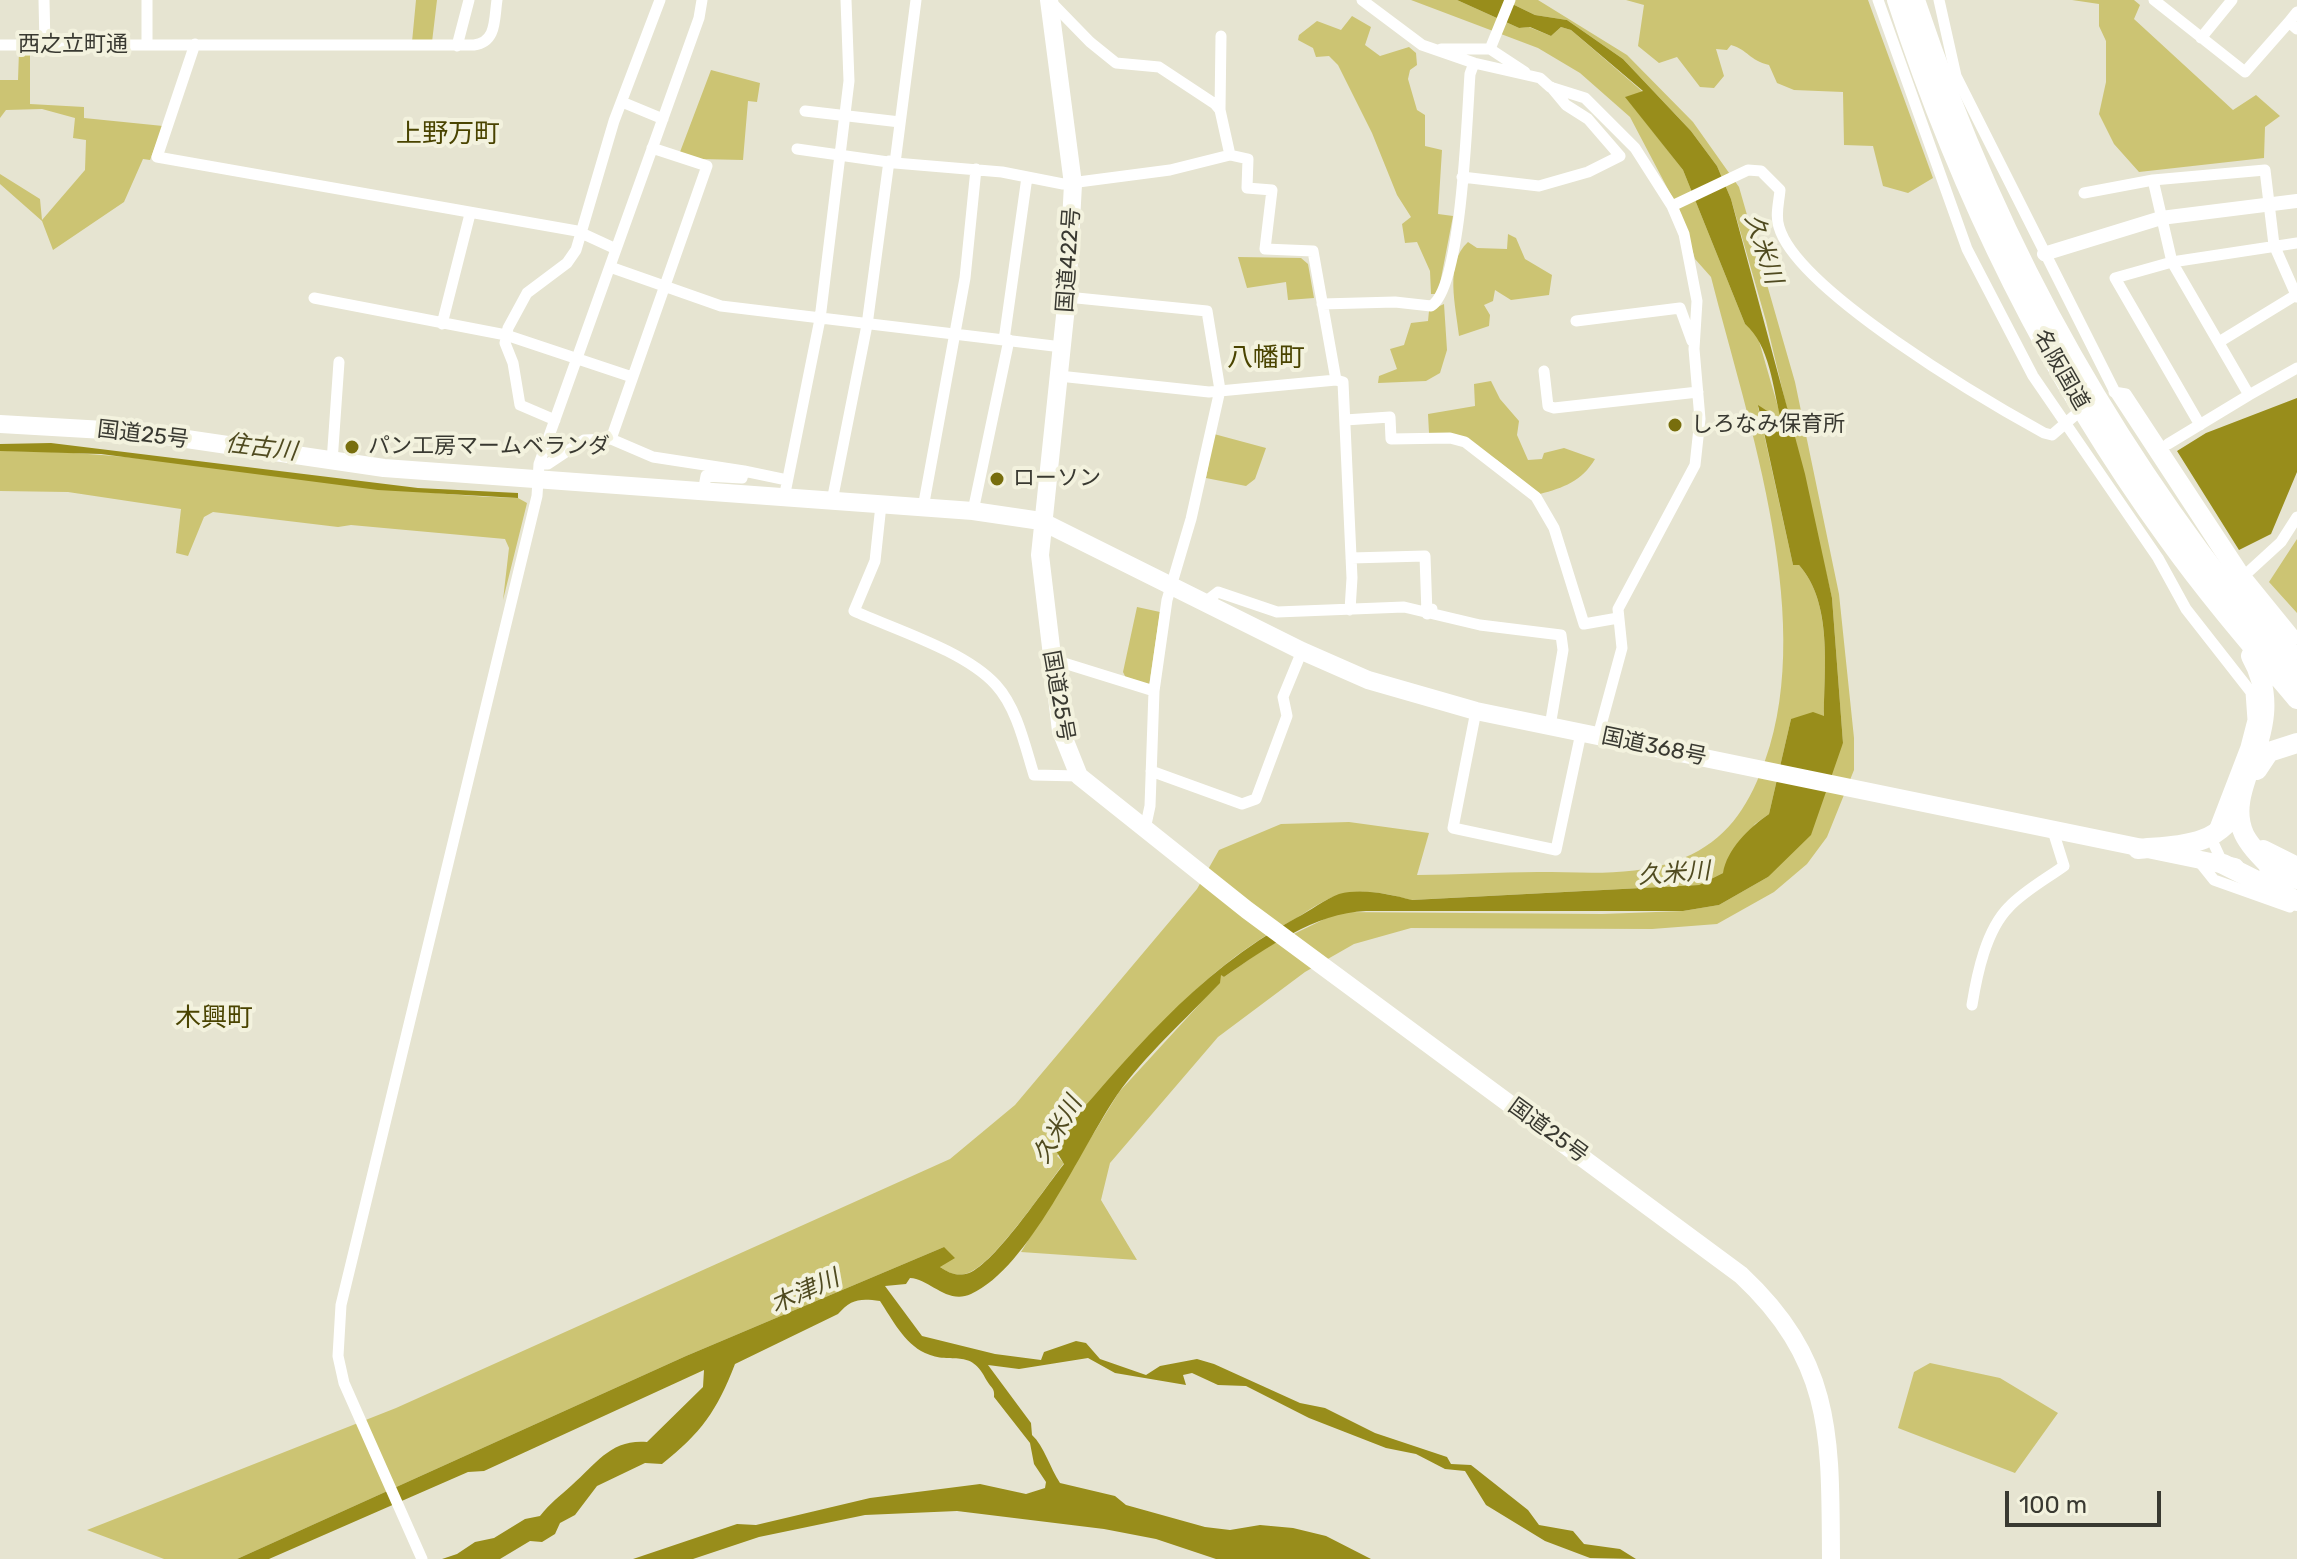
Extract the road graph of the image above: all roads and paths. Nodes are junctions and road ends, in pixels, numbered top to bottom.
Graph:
1 (44, 0) edge
2 (147, 0) edge
3 (469, 0) edge
4 (497, 0) edge
5 (660, 0) edge
6 (702, 0) edge
7 (846, 0) edge
8 (916, 0) edge
9 (1049, 0) edge
10 (1362, 0) edge
11 (1510, 0) edge
12 (1878, 0) edge
13 (1897, 0) edge
14 (1915, 0) edge
15 (1939, 0) edge
16 (2232, 0) edge
17 (2157, 1) edge
18 (2297, 12) edge
19 (2293, 26) edge
20 (1221, 36) dead end
21 (2201, 38) junction
22 (195, 44) junction
23 (0, 45) edge
24 (45, 45) junction
25 (147, 45) junction
26 (457, 46) junction
27 (1490, 49) junction
28 (1437, 50) junction
29 (1474, 63) junction
30 (1529, 75) junction
31 (1550, 87) junction
32 (622, 102) junction
33 (1220, 110) junction
34 (805, 111) dead end
35 (845, 116) junction
36 (663, 119) junction
37 (900, 122) junction
38 (652, 148) junction
39 (797, 149) dead end
40 (840, 155) junction
41 (1230, 155) junction
42 (892, 162) junction
43 (976, 169) junction
44 (1027, 177) junction
45 (1462, 177) junction
46 (2153, 180) junction
47 (1073, 184) junction
48 (2084, 193) dead end
49 (2297, 201) edge
50 (2268, 204) junction
51 (1672, 206) junction
52 (470, 214) junction
53 (2161, 218) junction
54 (583, 234) junction
55 (2297, 243) edge
56 (2274, 245) junction
57 (616, 249) junction
58 (2044, 254) junction
59 (2172, 262) junction
60 (610, 267) junction
61 (665, 286) junction
62 (2297, 296) edge
63 (1067, 297) junction
64 (314, 298) dead end
65 (1322, 304) junction
66 (820, 319) junction
67 (1576, 321) dead end
68 (442, 324) junction
69 (867, 325) junction
70 (506, 335) junction
71 (956, 336) junction
72 (1007, 340) junction
73 (2219, 342) junction
74 (1062, 347) junction
75 (1694, 349) junction
76 (578, 359) junction
77 (339, 362) dead end
78 (2297, 368) edge
79 (1544, 371) dead end
80 (1059, 376) junction
81 (632, 377) junction
82 (1336, 380) junction
83 (1220, 390) junction
84 (1698, 392) junction
85 (2111, 394) junction
86 (2249, 395) junction
87 (555, 420) junction
88 (1345, 420) junction
89 (2069, 420) junction
90 (0, 424) edge
91 (2200, 425) junction
92 (2094, 427) junction
93 (611, 439) junction
94 (2168, 444) dead end
95 (332, 462) junction
96 (744, 471) junction
97 (538, 473) junction
98 (786, 489) junction
99 (703, 492) junction
100 (832, 501) junction
101 (881, 505) junction
102 (923, 508) junction
103 (973, 511) junction
104 (2297, 517) edge
105 (1041, 521) junction
106 (1351, 558) junction
107 (2245, 575) junction
108 (1171, 584) junction
109 (1205, 602) junction
110 (1350, 610) junction
111 (1430, 611) junction
112 (1618, 618) junction
113 (2297, 639) edge
114 (1302, 651) junction
115 (2297, 654) edge
116 (1051, 659) junction
117 (2297, 675) edge
118 (1154, 691) junction
119 (2297, 699) edge
120 (1476, 711) junction
121 (1550, 726) junction
122 (1590, 734) junction
123 (2297, 743) edge
124 (1151, 771) junction
125 (1079, 776) junction
126 (2239, 804) junction
127 (1145, 829) junction
128 (2053, 831) junction
129 (2211, 838) junction
130 (2138, 849) junction
131 (2197, 859) junction
132 (2223, 864) junction
133 (2291, 874) edge
134 (2297, 901) edge
135 (2297, 909) edge
136 (1972, 1005) dead end
137 (422, 1559) edge
138 (1831, 1559) edge

1 - 24 street
2 - 25 street
3 - 26 street
4 - 26 street
5 - 32 street
6 - 36 street
7 - 35 street
8 - 37 street
9 - 33 street
9 - 47 highway, 国道422号
10 - 28 street
11 - 27 street
12 - 89 street
13 - 92 highway, 名阪国道
14 - 117 highway, 名阪国道
15 - 58 street
16 - 21 street
17 - 21 street
18 - 19 street
19 - 21 street
20 - 33 street
22 - 25 street, 西之立町通
22 - 26 street, 西之立町通
22 - 52 street
23 - 24 street, 西之立町通
24 - 25 street, 西之立町通
27 - 28 street
27 - 30 street
28 - 29 street
29 - 30 street
29 - 45 street
30 - 31 street
31 - 45 street
31 - 51 street
32 - 36 street
32 - 54 street
33 - 41 street
34 - 35 street
35 - 37 street
35 - 40 street
36 - 38 street
37 - 42 street
38 - 57 street
38 - 61 street
39 - 40 street
40 - 42 street
40 - 66 street
41 - 47 street
41 - 65 street
42 - 43 street
42 - 69 street
43 - 44 street
43 - 71 street
44 - 47 street
44 - 72 street
45 - 65 street
46 - 48 street
46 - 50 street
46 - 53 street
47 - 63 highway, 国道422号
49 - 50 street
50 - 53 street
50 - 56 street
51 - 75 street
51 - 89 street
52 - 54 street
52 - 68 street
53 - 58 street
53 - 59 street
54 - 57 street
54 - 70 street
55 - 56 street
56 - 59 street
56 - 62 street
57 - 60 street
58 - 85 street
59 - 73 street
59 - 91 street
60 - 61 street
60 - 76 street
61 - 66 street
61 - 81 street
62 - 73 street
63 - 74 highway, 国道422号
63 - 83 street
64 - 68 street
65 - 82 street
66 - 69 street
66 - 98 street
67 - 75 street
68 - 70 street
69 - 71 street
69 - 100 street
70 - 76 street
70 - 87 street
71 - 72 street
71 - 102 street
72 - 74 street
72 - 103 street
73 - 86 street
74 - 80 highway, 国道422号
75 - 84 street
76 - 81 street
76 - 87 street
77 - 95 street
78 - 86 street
79 - 84 street
80 - 83 street
80 - 105 highway, 国道422号
81 - 93 street
82 - 83 street
82 - 88 street
83 - 108 street
84 - 112 street
85 - 107 street
85 - 115 street
86 - 91 street
87 - 97 street
88 - 106 street
88 - 112 street
89 - 129 street
90 - 95 highway, 国道25号
91 - 94 street
92 - 119 highway, 名阪国道
92 - 126 highway
93 - 96 street
93 - 97 street
95 - 97 highway, 国道25号
96 - 98 street
96 - 99 street
97 - 99 highway, 国道25号
97 - 137 street
98 - 99 highway, 国道25号
98 - 100 highway, 国道25号
100 - 101 highway, 国道25号
101 - 102 highway, 国道25号
101 - 125 street
102 - 103 highway, 国道25号
103 - 105 highway, 国道25号
104 - 107 street
105 - 108 highway, 国道368号
105 - 116 highway, 国道25号
106 - 110 street
106 - 111 street
107 - 113 street
108 - 109 highway, 国道368号
108 - 118 street
109 - 110 street
109 - 114 highway, 国道368号
110 - 111 street
111 - 121 street
112 - 122 street
114 - 120 highway, 国道368号
114 - 124 street
116 - 118 street
116 - 125 highway, 国道25号
118 - 124 street
120 - 121 highway, 国道368号
120 - 122 street
121 - 122 highway, 国道368号
122 - 128 highway, 国道368号
123 - 133 highway
124 - 127 street
125 - 127 highway, 国道25号
126 - 129 highway
126 - 133 highway
127 - 138 highway, 国道25号
128 - 130 highway, 国道368号
128 - 136 street
129 - 130 highway
129 - 132 street
130 - 131 highway, 国道368号
131 - 132 highway, 国道368号
131 - 135 street
132 - 133 highway, 国道368号
132 - 134 highway

